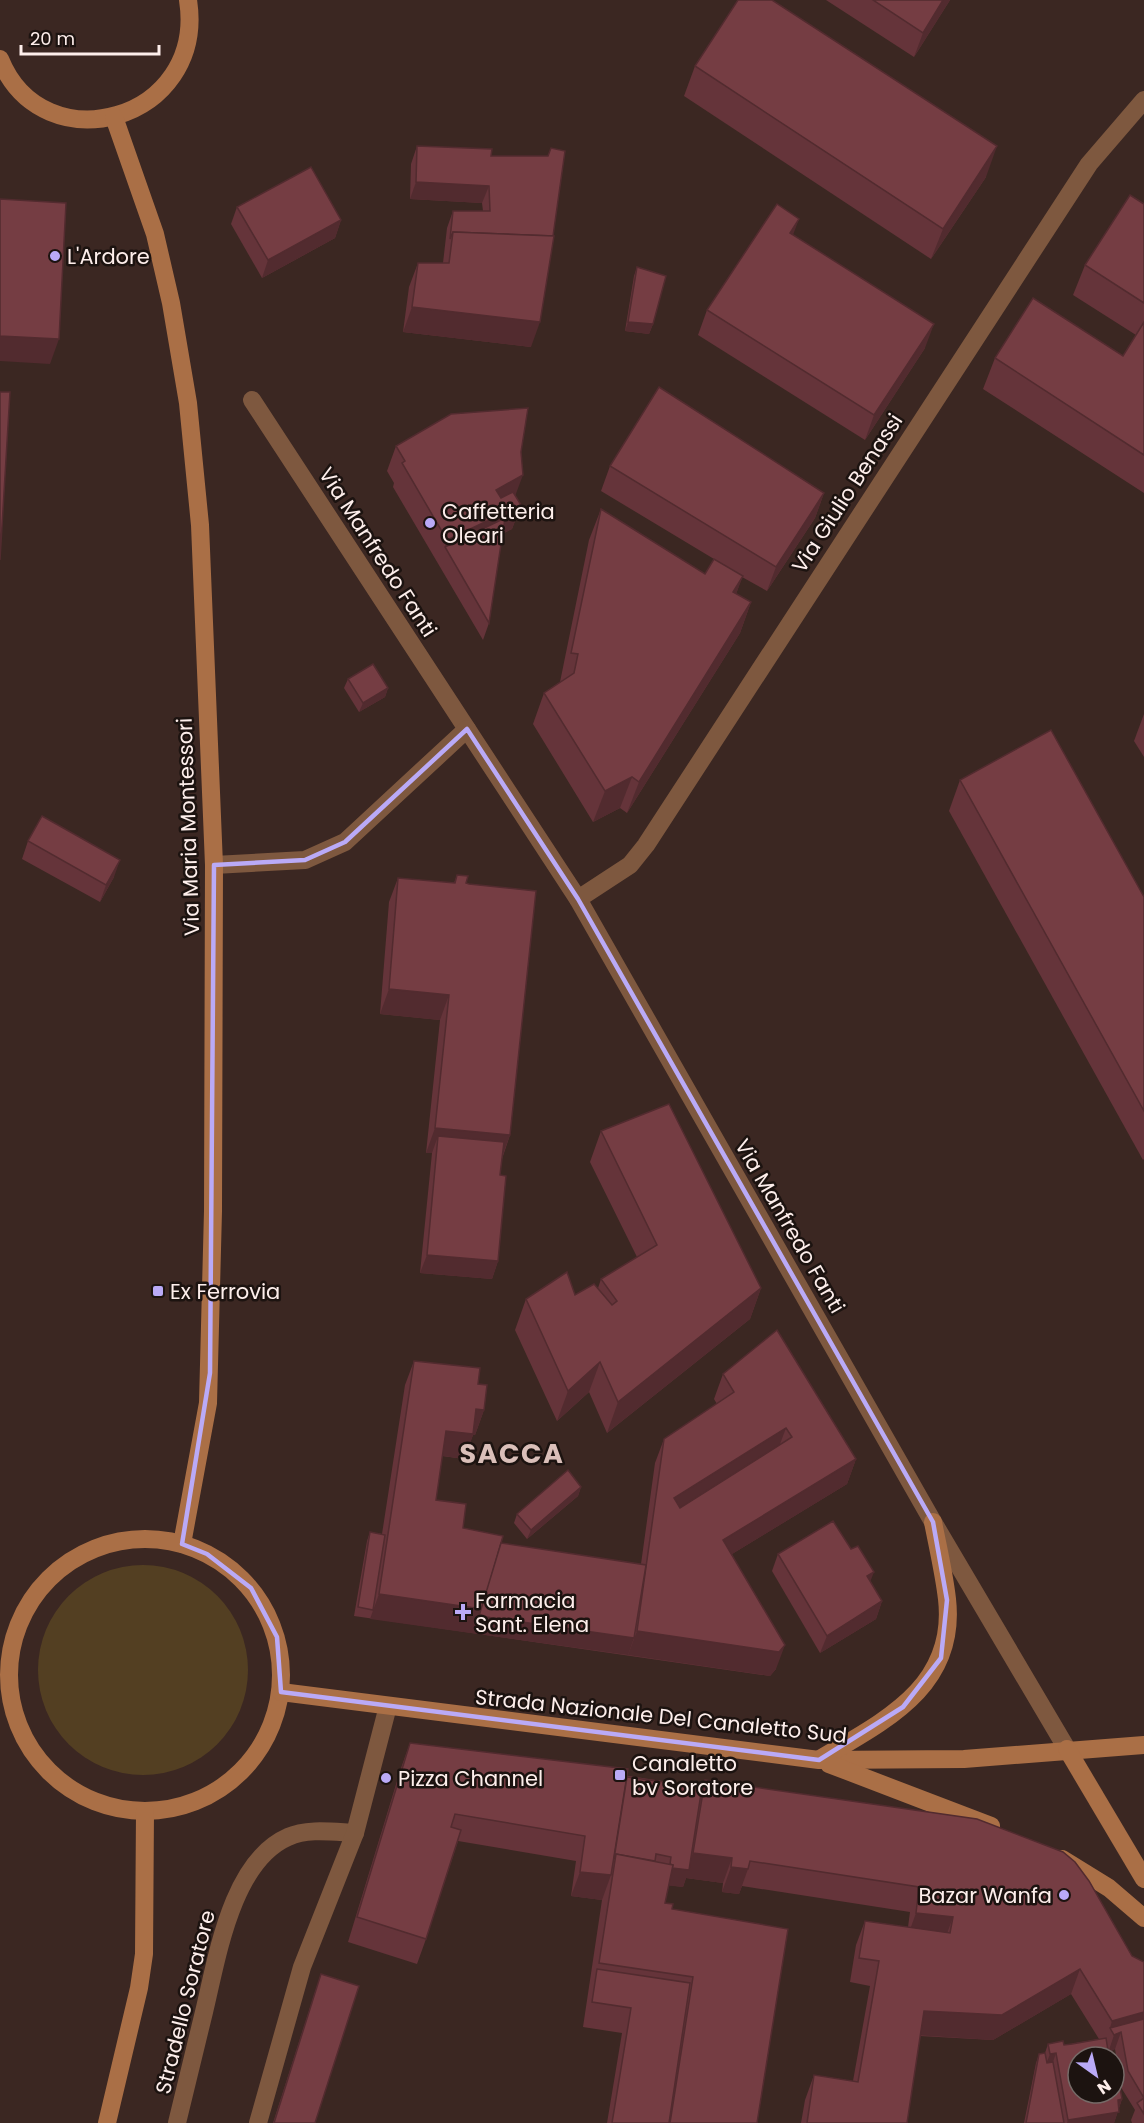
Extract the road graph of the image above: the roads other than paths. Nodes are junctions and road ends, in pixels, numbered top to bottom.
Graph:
1 (188, 0) edge
2 (0, 59) edge
3 (1144, 100) edge
4 (114, 117) junction
5 (252, 400) dead end
6 (467, 729) junction
7 (214, 865) junction
8 (578, 899) junction
9 (933, 1522) junction
10 (182, 1544) junction
11 (7, 1639) edge
12 (280, 1692) junction
13 (388, 1706) junction
14 (1144, 1744) edge
15 (1067, 1749) junction
16 (819, 1760) junction
17 (145, 1811) junction
18 (355, 1833) junction
19 (1009, 1833) edge
20 (1048, 1851) edge
21 (1144, 1879) edge
22 (1144, 1918) edge
23 (107, 2123) edge
24 (177, 2123) edge
25 (258, 2123) edge

1 - 4 street
2 - 4 street
3 - 8 street, Via Giulio Benassi
4 - 7 street, Via Maria Montessori
5 - 6 street, Via Manfredo Fanti
6 - 7 street
6 - 8 street, Via Manfredo Fanti
7 - 10 street, Via Maria Montessori
8 - 9 street, Via Manfredo Fanti
9 - 15 street, Via Manfredo Fanti
9 - 16 street
10 - 11 street
10 - 12 street
11 - 17 street
12 - 13 street, Strada Nazionale Del Canaletto Sud
12 - 17 street
13 - 16 street, Strada Nazionale Del Canaletto Sud
13 - 18 street
14 - 15 street, Strada Nazionale Del Canaletto Sud
15 - 16 street, Strada Nazionale Del Canaletto Sud
15 - 21 street
16 - 19 street
17 - 23 street
18 - 24 street, Stradello Soratore
18 - 25 street
20 - 22 street

